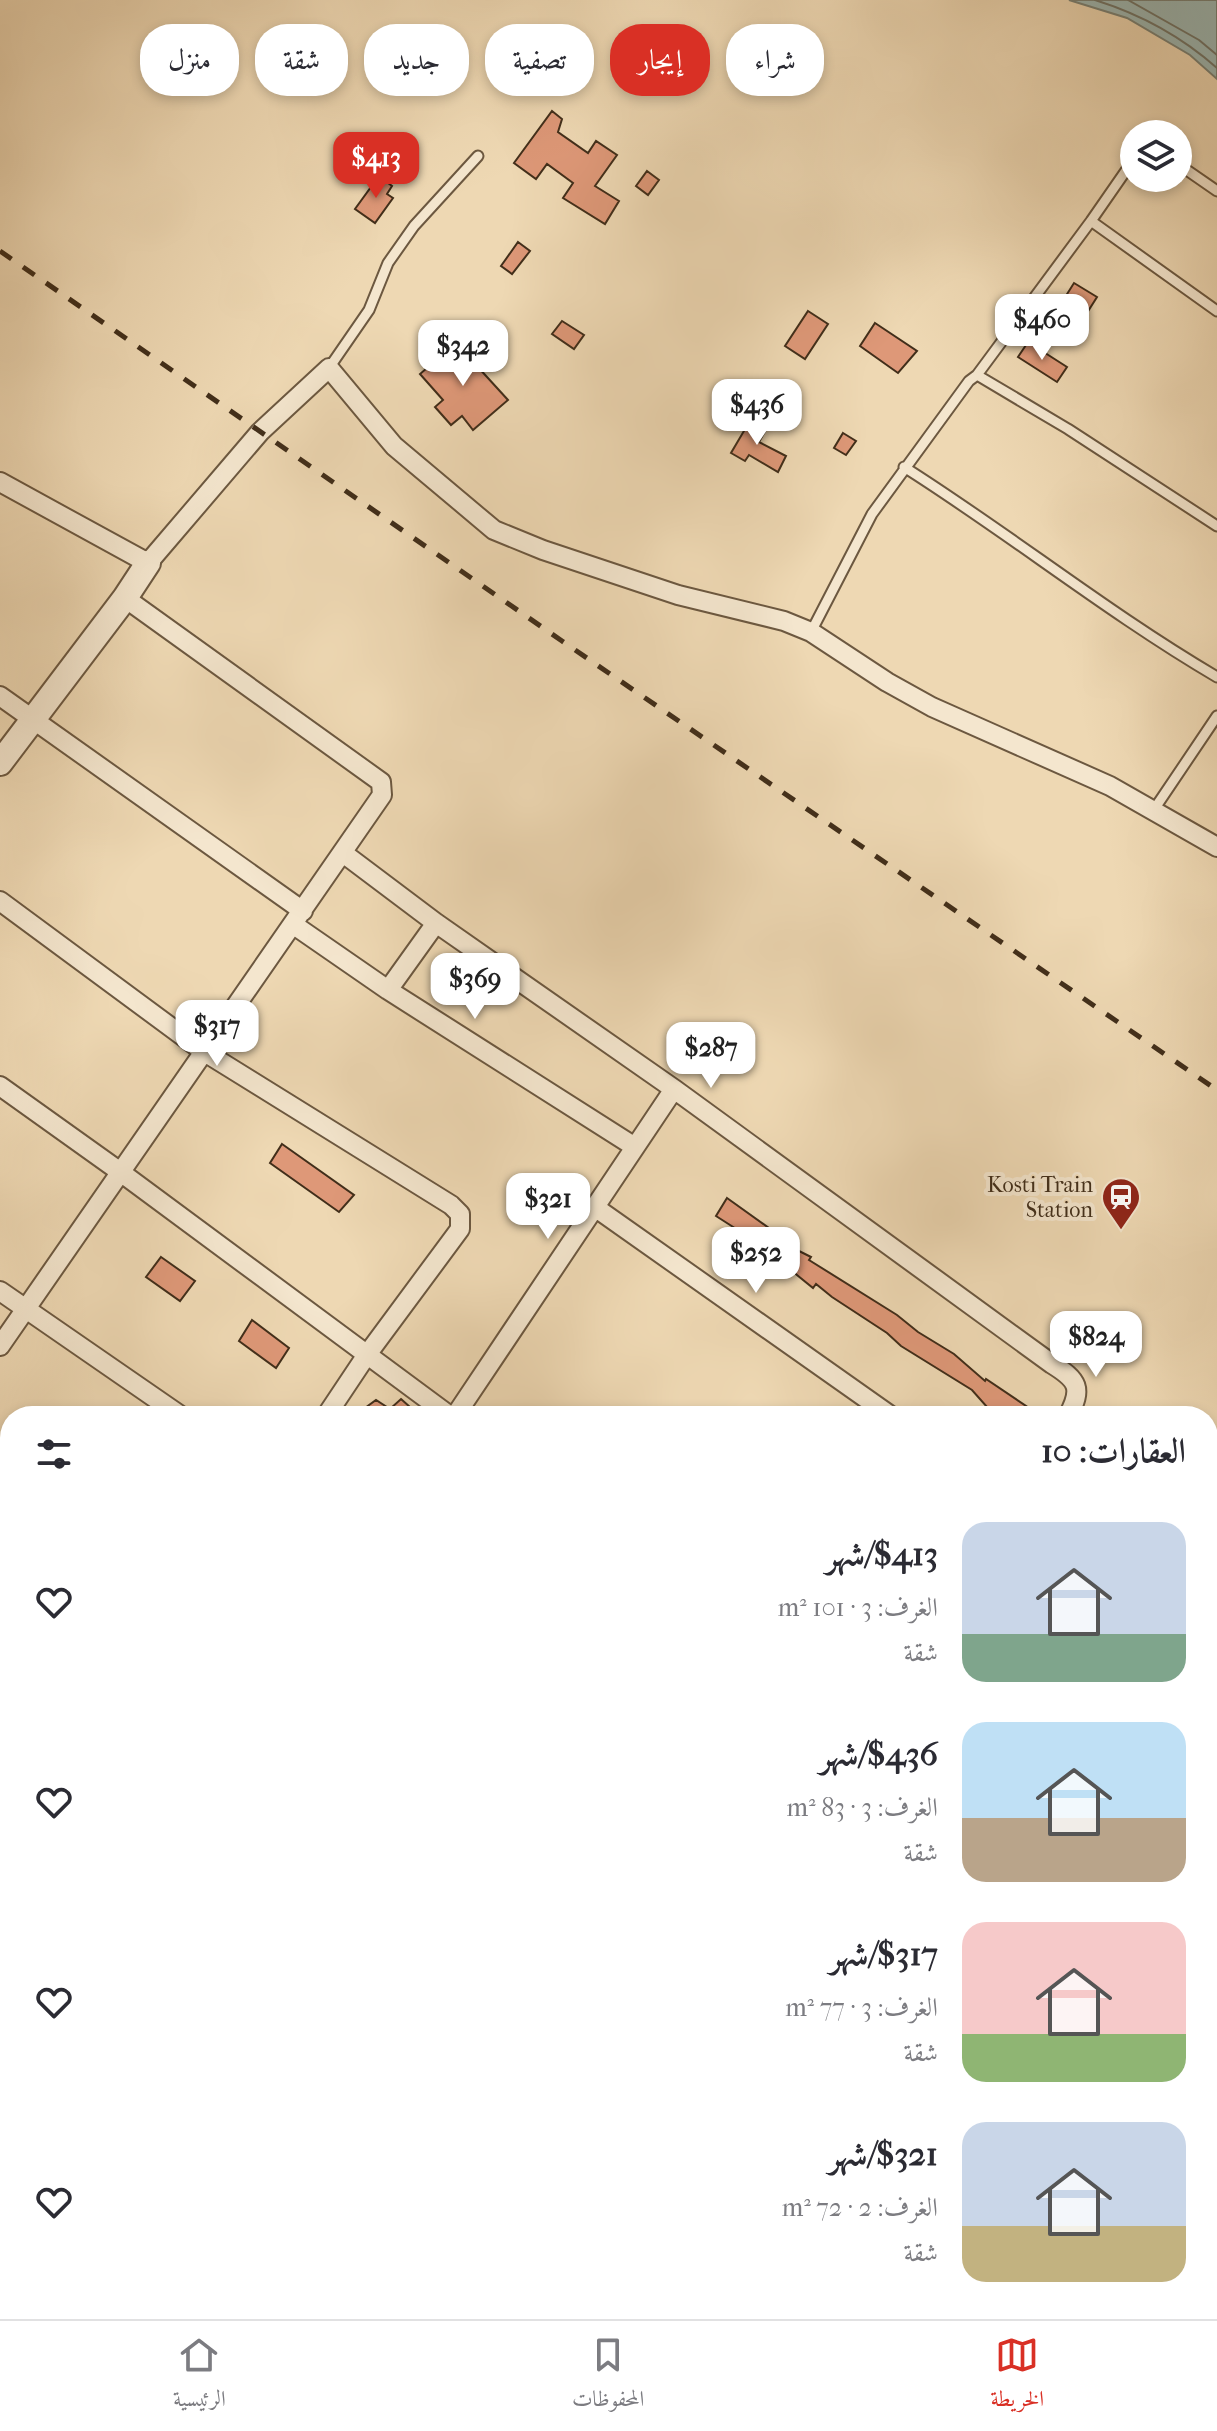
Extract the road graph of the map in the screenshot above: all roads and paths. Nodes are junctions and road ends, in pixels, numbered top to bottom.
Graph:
1 (478, 156) dead end
2 (1192, 174) edge
3 (1120, 179) edge
4 (1217, 191) edge
5 (1091, 221) junction
6 (1217, 311) edge
7 (329, 368) junction
8 (977, 375) junction
9 (904, 467) junction
10 (0, 482) edge
11 (1217, 526) edge
12 (148, 563) junction
13 (125, 598) junction
14 (811, 632) junction
15 (1217, 677) edge
16 (0, 696) edge
17 (1217, 716) edge
18 (31, 719) junction
19 (0, 763) edge
20 (1153, 811) junction
21 (1217, 847) edge
22 (343, 853) junction
23 (0, 901) edge
24 (298, 918) junction
25 (436, 923) junction
26 (388, 990) junction
27 (203, 1051) junction
28 (0, 1086) edge
29 (674, 1089) junction
30 (635, 1147) junction
31 (119, 1171) junction
32 (596, 1208) junction
33 (0, 1291) edge
34 (27, 1309) junction
35 (0, 1346) edge
36 (366, 1356) junction
37 (167, 1406) edge
38 (333, 1406) edge
39 (438, 1406) edge
40 (459, 1406) edge
41 (877, 1406) edge
42 (1073, 1406) edge

1 - 7 lane
2 - 4 lane
3 - 5 lane
5 - 6 lane
5 - 8 lane
7 - 12 street
7 - 14 street
8 - 9 lane
8 - 11 lane
9 - 14 lane
9 - 15 lane
10 - 12 street
12 - 13 street
13 - 18 street
13 - 22 street
14 - 20 street
16 - 18 street
17 - 20 lane
18 - 19 street
18 - 24 street
20 - 21 street
22 - 24 street
22 - 25 street
23 - 27 street
24 - 26 street
24 - 27 street
25 - 26 street
25 - 29 street
26 - 30 street
27 - 31 street
27 - 36 street
28 - 31 street
29 - 30 street
29 - 42 street
30 - 32 street
31 - 34 street
31 - 36 street
32 - 40 street
32 - 41 street
33 - 34 street
34 - 35 street
34 - 37 street
36 - 38 street
36 - 39 street

